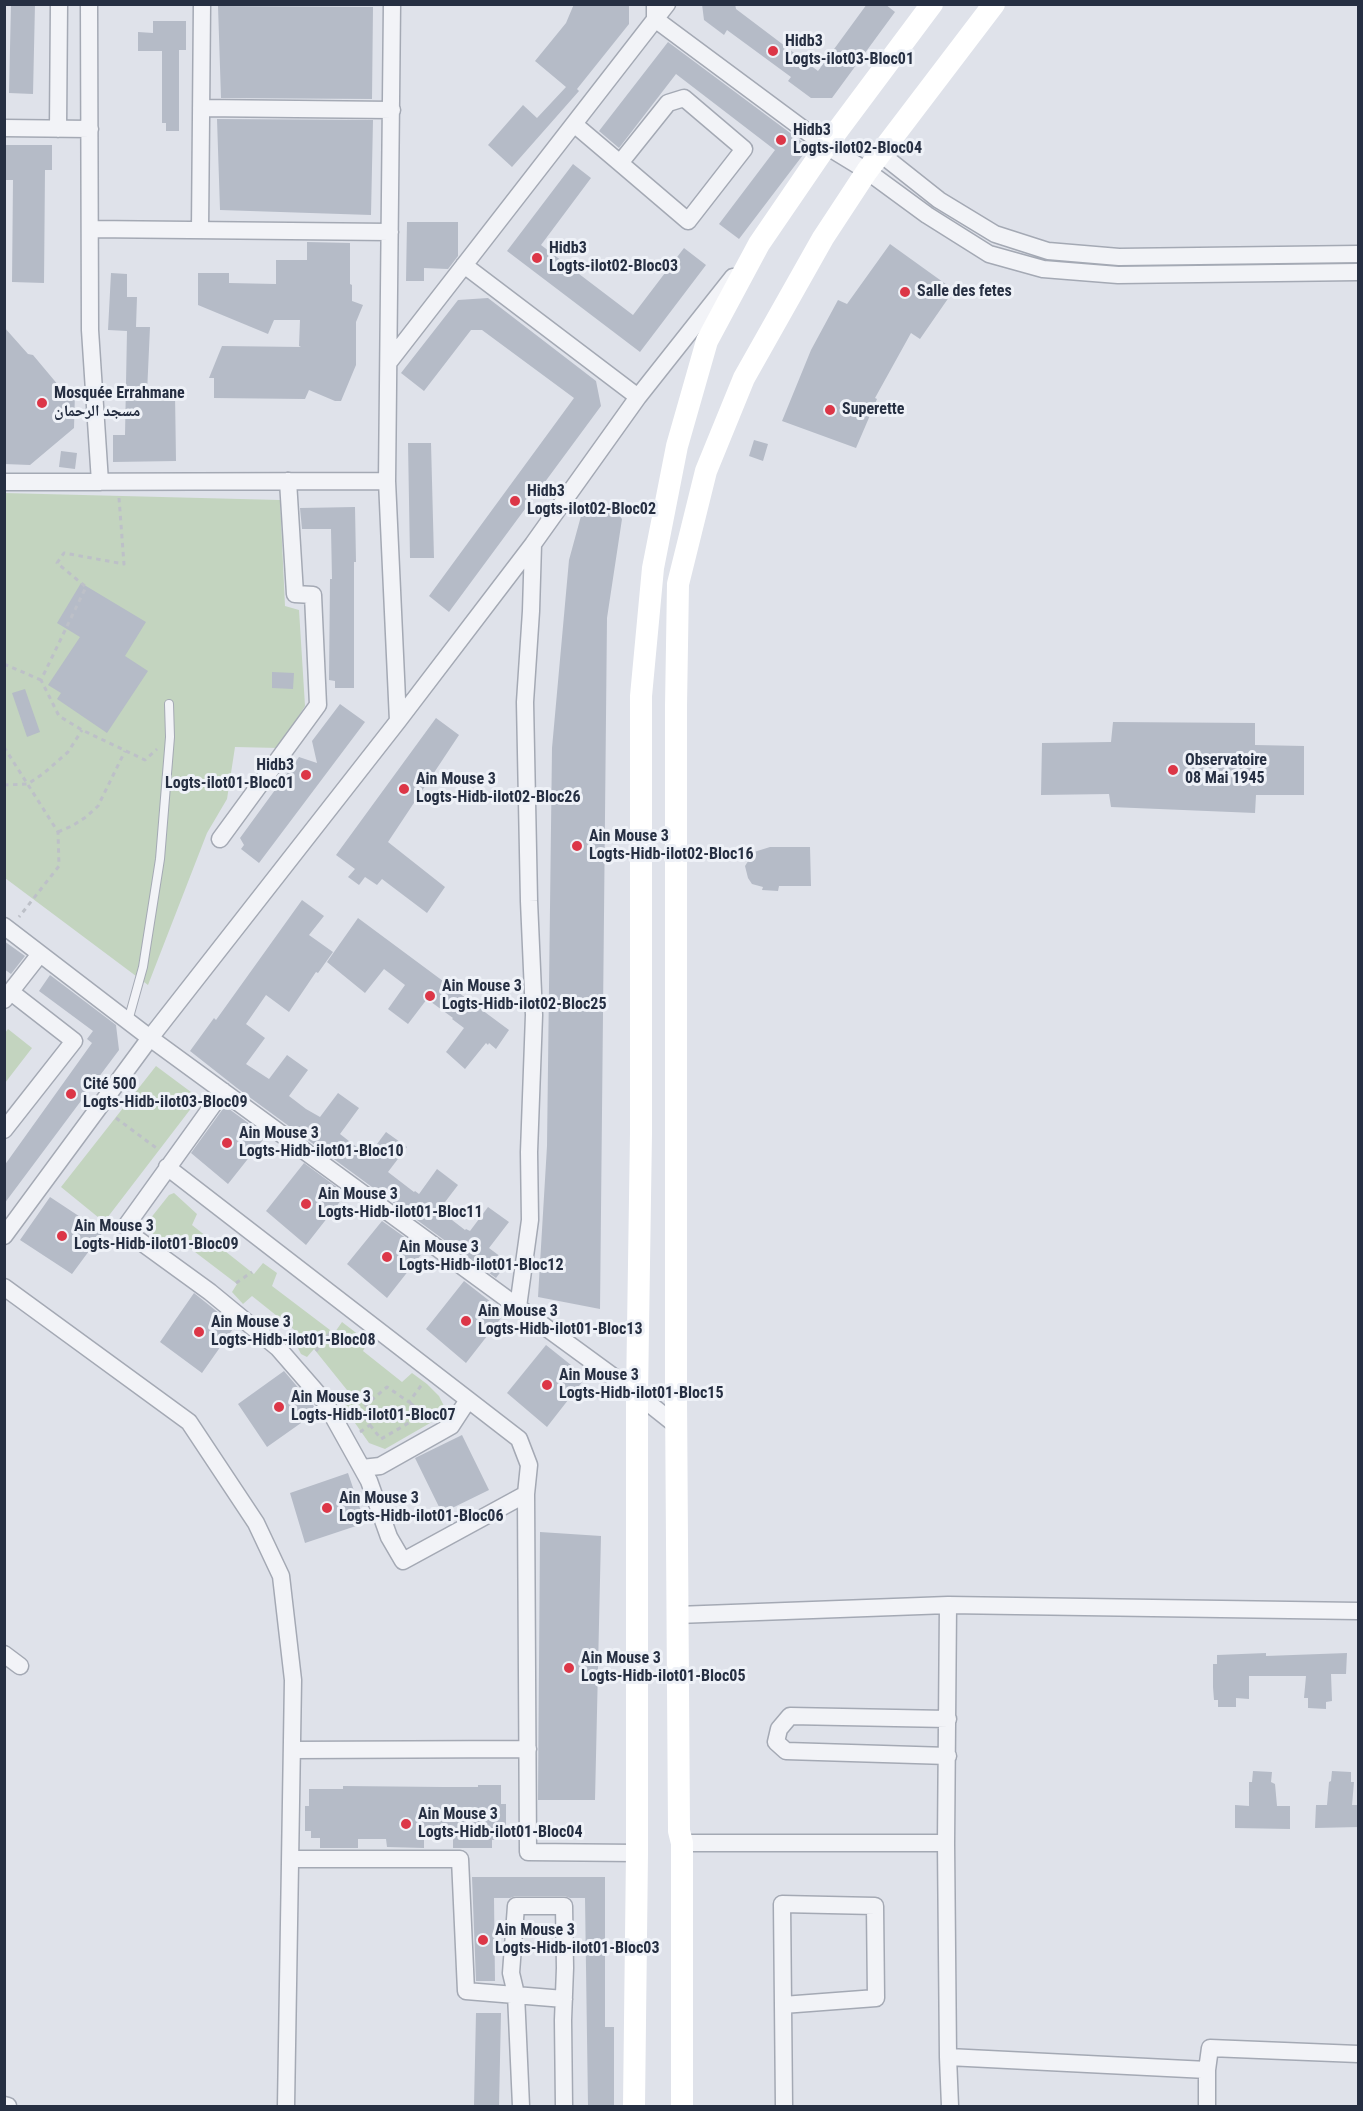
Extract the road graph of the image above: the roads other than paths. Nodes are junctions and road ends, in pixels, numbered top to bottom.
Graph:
1 (59, 4) edge
2 (89, 4) edge
3 (202, 4) edge
4 (392, 4) edge
5 (667, 4) edge
6 (932, 4) edge
7 (994, 4) edge
8 (655, 12) edge
9 (201, 108) junction
10 (392, 110) junction
11 (574, 124) junction
12 (4, 128) edge
13 (58, 129) junction
14 (90, 129) junction
15 (826, 146) junction
16 (620, 163) junction
17 (874, 163) junction
18 (90, 229) junction
19 (201, 230) junction
20 (390, 232) junction
21 (759, 244) junction
22 (1359, 254) edge
23 (464, 265) junction
24 (1359, 272) edge
25 (389, 362) junction
26 (638, 396) junction
27 (387, 481) junction
28 (4, 482) edge
29 (100, 482) junction
30 (288, 482) junction
31 (533, 544) junction
32 (169, 704) dead end
33 (398, 721) junction
34 (220, 839) dead end
35 (7, 928) edge
36 (40, 954) junction
37 (8, 996) edge
38 (128, 1021) junction
39 (150, 1038) junction
40 (223, 1091) junction
41 (4, 1130) edge
42 (167, 1167) junction
43 (4, 1236) edge
44 (4, 1287) edge
45 (518, 1307) junction
46 (637, 1394) junction
47 (468, 1400) junction
48 (676, 1425) junction
49 (362, 1468) junction
50 (526, 1494) junction
51 (948, 1605) junction
52 (1359, 1611) edge
53 (677, 1615) junction
54 (4, 1654) edge
55 (20, 1666) dead end
56 (948, 1719) junction
57 (528, 1749) junction
58 (292, 1750) junction
59 (948, 1756) junction
60 (682, 1843) junction
61 (946, 1843) junction
62 (637, 1852) junction
63 (290, 1859) junction
64 (516, 1994) junction
65 (564, 1999) junction
66 (783, 2005) junction
67 (1359, 2054) edge
68 (948, 2057) junction
69 (1207, 2070) junction
70 (286, 2106) edge
71 (521, 2106) edge
72 (564, 2106) edge
73 (634, 2106) edge
74 (682, 2106) edge
75 (784, 2106) edge
76 (950, 2106) edge
77 (1207, 2106) edge

1 - 13 street
2 - 14 street
3 - 9 street
4 - 10 street
5 - 8 street
6 - 15 street
7 - 17 street
8 - 11 street
8 - 15 street
9 - 10 street
9 - 19 street
10 - 20 street
11 - 16 street
11 - 23 street
12 - 13 street
13 - 14 street
14 - 18 street
15 - 17 street
15 - 21 street
16 - 16 street
17 - 22 street
17 - 24 street
17 - 48 street
18 - 19 street
18 - 29 street
19 - 20 street
20 - 25 street
21 - 26 street
21 - 46 street
23 - 25 street
23 - 26 street
25 - 27 street
26 - 31 street
27 - 30 street
27 - 33 street
28 - 29 street
29 - 30 street
30 - 34 street
31 - 33 street
31 - 45 street
32 - 38 lane
33 - 39 street
35 - 36 street
36 - 37 street
36 - 38 street
37 - 41 street
38 - 39 street
39 - 40 street
39 - 43 street
40 - 42 street
40 - 45 street
42 - 47 street
42 - 49 street
44 - 58 street
45 - 46 street
46 - 48 street
46 - 62 street
47 - 49 street
47 - 50 street
48 - 53 street
49 - 50 street
50 - 57 street
51 - 52 street
51 - 53 street
51 - 56 street
53 - 60 street
54 - 55 street
56 - 59 street
56 - 59 street
57 - 58 street
57 - 62 street
58 - 63 street
59 - 61 street
60 - 61 street
60 - 74 street
61 - 68 street
62 - 73 street
63 - 64 street
63 - 70 street
64 - 65 street
64 - 65 street
64 - 71 street
65 - 72 street
66 - 66 street
66 - 75 street
67 - 69 street
68 - 69 street
68 - 76 street
69 - 77 street

